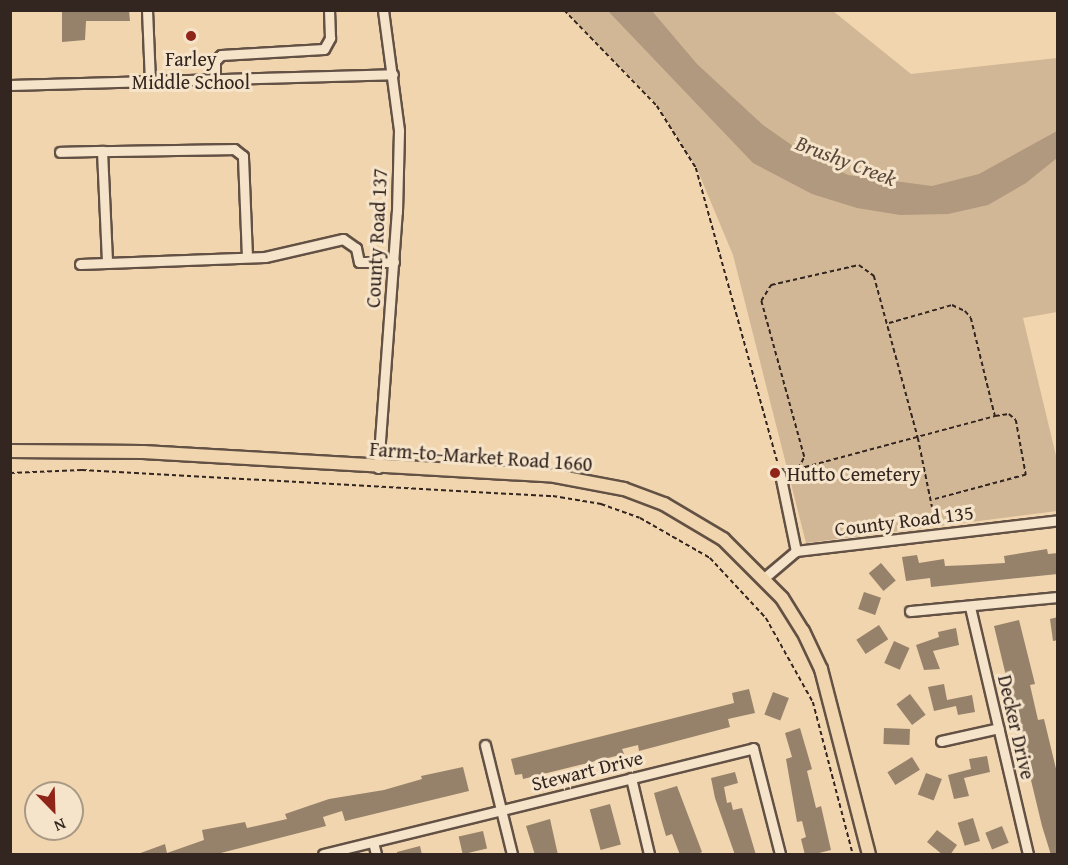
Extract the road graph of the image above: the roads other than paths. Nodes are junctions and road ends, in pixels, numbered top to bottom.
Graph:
1 (147, 10) edge
2 (329, 10) edge
3 (383, 10) edge
4 (393, 74) junction
5 (214, 79) junction
6 (150, 81) junction
7 (10, 85) edge
8 (102, 151) junction
9 (60, 152) dead end
10 (248, 257) junction
11 (394, 262) junction
12 (107, 263) junction
13 (80, 264) dead end
14 (10, 451) edge
15 (378, 468) junction
16 (780, 474) road end
17 (1058, 520) edge
18 (796, 551) junction
19 (764, 578) junction
20 (1058, 597) edge
21 (970, 607) junction
22 (910, 611) dead end
23 (999, 728) junction
24 (941, 741) dead end
25 (485, 745) dead end
26 (631, 778) junction
27 (501, 810) junction
28 (373, 842) junction
29 (323, 855) edge
30 (376, 855) edge
31 (512, 855) edge
32 (649, 855) edge
33 (780, 855) edge
34 (869, 855) edge
35 (1028, 855) edge

1 - 6 street
2 - 5 street
3 - 4 street, County Road 137
4 - 5 street
4 - 11 street, County Road 137
5 - 6 street
6 - 7 street
8 - 9 street
8 - 10 street
8 - 12 street
10 - 11 street
10 - 12 street
11 - 15 street, County Road 137
12 - 13 street
14 - 15 main road, Farm-to-Market Road 1660
15 - 19 main road, Farm-to-Market Road 1660
16 - 18 street
17 - 18 street, County Road 135
18 - 19 street
19 - 34 main road, Farm-to-Market Road 1660
20 - 21 street
21 - 22 street
21 - 23 street, Decker Drive
23 - 24 street
23 - 35 street, Decker Drive
25 - 27 street
26 - 27 street, Stewart Drive
26 - 32 street
26 - 33 street, Stewart Drive
27 - 28 street, Stewart Drive
27 - 31 street
28 - 29 street, Stewart Drive
28 - 30 street

